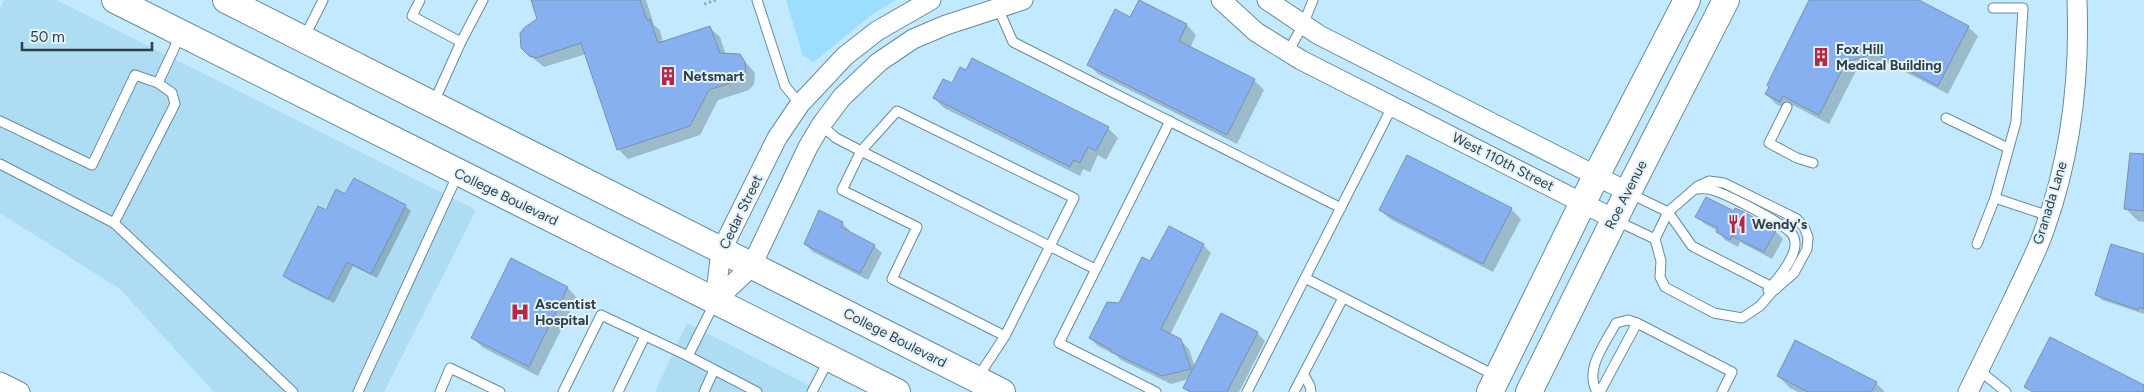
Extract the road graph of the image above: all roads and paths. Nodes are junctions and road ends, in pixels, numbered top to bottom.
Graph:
1 (115, 0) edge
2 (226, 0) edge
3 (323, 0) edge
4 (420, 0) edge
5 (483, 0) edge
6 (716, 0) edge
7 (757, 0) edge
8 (931, 0) edge
9 (1023, 0) edge
10 (1221, 0) edge
11 (1267, 0) edge
12 (1313, 0) edge
13 (1687, 0) edge
14 (1726, 0) edge
15 (2077, 0) edge
16 (704, 4) dead end
17 (998, 7) junction
18 (1993, 8) dead end
19 (1303, 25) junction
20 (181, 33) junction
21 (304, 39) junction
22 (461, 42) junction
23 (1288, 52) junction
24 (1406, 78) junction
25 (158, 83) junction
26 (800, 104) junction
27 (433, 105) junction
28 (1392, 107) junction
29 (1787, 107) dead end
30 (1946, 118) dead end
31 (0, 121) edge
32 (1170, 121) junction
33 (821, 125) junction
34 (2008, 148) junction
35 (861, 151) junction
36 (1813, 163) dead end
37 (0, 164) edge
38 (458, 174) junction
39 (1596, 176) junction
40 (1695, 189) junction
41 (1628, 192) junction
42 (1994, 198) junction
43 (1584, 203) junction
44 (1341, 208) junction
45 (1668, 212) junction
46 (2049, 216) junction
47 (1614, 219) junction
48 (114, 223) junction
49 (1656, 239) junction
50 (1977, 244) dead end
51 (1051, 246) junction
52 (721, 251) junction
53 (751, 267) junction
54 (1096, 269) junction
55 (1305, 278) junction
56 (1774, 288) junction
57 (1343, 298) junction
58 (715, 301) junction
59 (1637, 323) junction
60 (1521, 330) junction
61 (645, 336) junction
62 (1005, 336) junction
63 (688, 356) junction
64 (829, 358) junction
65 (714, 370) junction
66 (1979, 370) junction
67 (1304, 375) junction
68 (976, 379) junction
69 (0, 382) edge
70 (1514, 389) edge
71 (20, 392) edge
72 (293, 392) edge
73 (358, 392) edge
74 (440, 392) edge
75 (500, 392) edge
76 (563, 392) edge
77 (618, 392) edge
78 (704, 392) edge
79 (757, 392) edge
80 (812, 392) edge
81 (897, 392) edge
82 (1002, 392) edge
83 (1156, 392) edge
84 (1247, 392) edge
85 (1294, 392) edge
86 (1300, 392) edge
87 (1305, 392) edge
88 (1311, 392) edge
89 (1598, 392) edge
90 (1722, 392) edge
91 (1968, 392) edge
92 (2006, 392) edge

1 - 20 main road, College Boulevard
2 - 21 main road, College Boulevard
3 - 21 lane
4 - 22 lane
5 - 22 lane
6 - 16 path
7 - 26 lane
8 - 26 street, Cedar Street
9 - 17 street
10 - 23 street, West 110th Street
11 - 19 street
12 - 19 lane
13 - 39 main road
14 - 41 main road, Roe Avenue
15 - 46 street, Granada Lane
17 - 32 lane
17 - 33 street
18 - 34 lane
19 - 23 lane
19 - 24 street
20 - 25 lane
20 - 38 main road, College Boulevard
21 - 27 main road, College Boulevard
22 - 27 lane
23 - 28 street, West 110th Street
24 - 28 street
24 - 39 street
25 - 31 lane
25 - 48 lane
26 - 33 street
26 - 52 street, Cedar Street
27 - 52 main road, College Boulevard
28 - 43 street, West 110th Street
28 - 44 lane
29 - 36 lane
30 - 34 lane
32 - 44 lane
32 - 54 lane
33 - 35 lane
33 - 53 street
34 - 42 lane
35 - 51 lane
35 - 51 lane
35 - 62 lane
37 - 48 lane
38 - 58 main road, College Boulevard
38 - 73 lane
39 - 41 street
39 - 43 main road
40 - 45 lane
40 - 56 lane
40 - 56 lane
41 - 45 lane
41 - 47 main road, Roe Avenue
42 - 46 lane
42 - 50 lane
43 - 47 street, West 110th Street
43 - 60 main road
44 - 55 lane
45 - 49 lane
45 - 56 lane
46 - 66 street, Granada Lane
47 - 49 lane
47 - 70 main road, Roe Avenue
48 - 72 lane
49 - 56 lane
51 - 54 lane
51 - 62 lane
52 - 53 main road, College Boulevard
52 - 58 street, Cedar Street
53 - 58 street
53 - 68 main road, College Boulevard
54 - 83 lane
55 - 57 lane
55 - 84 lane
57 - 67 lane
57 - 70 lane
58 - 63 lane
58 - 64 main road, College Boulevard
59 - 89 lane
59 - 89 lane
59 - 90 lane
60 - 70 main road
60 - 70 main road
61 - 63 lane
61 - 76 lane
61 - 77 lane
62 - 68 lane
63 - 65 lane
64 - 80 lane
64 - 81 main road, College Boulevard
65 - 78 lane
65 - 79 lane
66 - 91 street, Granada Lane
66 - 92 lane
67 - 85 lane
67 - 86 lane
67 - 87 lane
67 - 88 lane
68 - 82 main road, College Boulevard
69 - 71 street
74 - 75 lane

